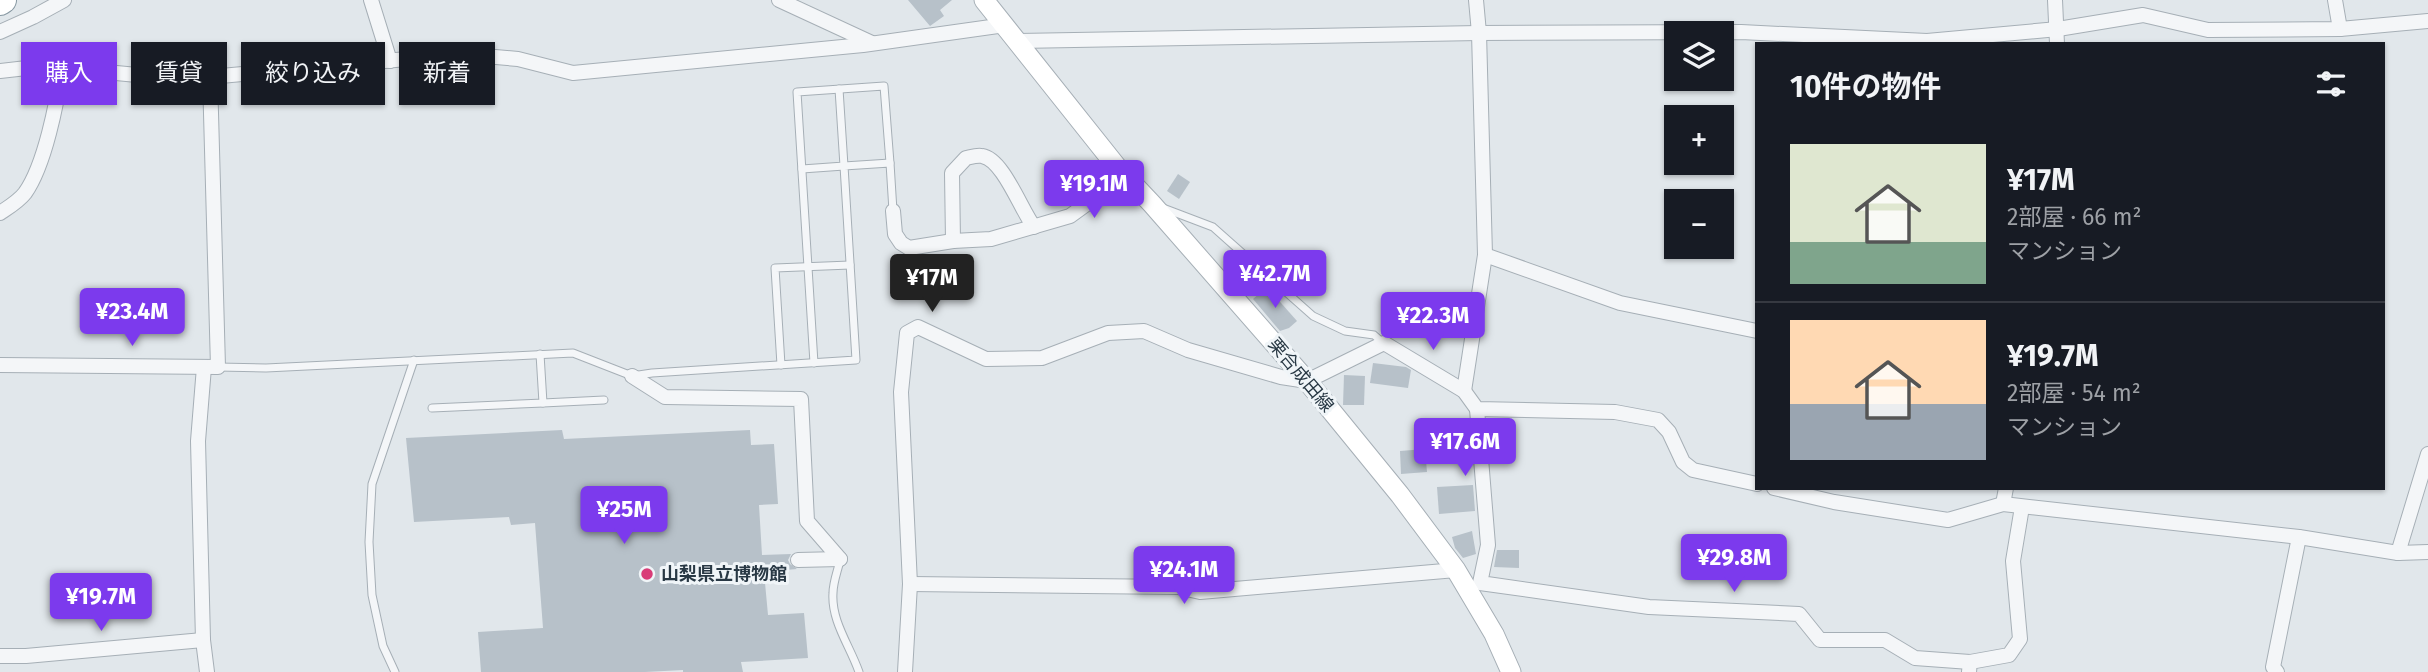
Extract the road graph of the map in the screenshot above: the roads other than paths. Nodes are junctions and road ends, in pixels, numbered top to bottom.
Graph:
1 (64, 0) edge
2 (371, 0) edge
3 (779, 0) edge
4 (984, 0) edge
5 (1476, 0) edge
6 (2055, 0) edge
7 (2335, 0) edge
8 (2428, 21) edge
9 (2340, 29) junction
10 (0, 32) edge
11 (1012, 33) junction
12 (1479, 33) junction
13 (2057, 36) edge
14 (874, 43) junction
15 (390, 61) junction
16 (21, 69) edge
17 (0, 71) edge
18 (227, 75) edge
19 (839, 89) junction
20 (54, 105) edge
21 (210, 105) edge
22 (890, 163) junction
23 (844, 166) junction
24 (1117, 167) junction
25 (802, 169) junction
26 (1152, 204) junction
27 (893, 211) joint
28 (0, 213) edge
29 (1034, 227) junction
30 (953, 241) junction
31 (1485, 255) junction
32 (850, 265) junction
33 (808, 267) junction
34 (1755, 331) edge
35 (1384, 343) junction
36 (540, 354) junction
37 (414, 360) junction
38 (814, 363) junction
39 (0, 365) edge
40 (781, 365) junction
41 (211, 367) junction
42 (632, 376) junction
43 (1307, 381) junction
44 (1464, 391) junction
45 (604, 400) dead end
46 (543, 403) junction
47 (432, 408) dead end
48 (1476, 409) junction
49 (2428, 454) edge
50 (1755, 484) edge
51 (1783, 490) edge
52 (2006, 490) edge
53 (2003, 503) junction
54 (2022, 507) junction
55 (2299, 537) junction
56 (2428, 552) edge
57 (2398, 553) junction
58 (841, 559) junction
59 (798, 560) dead end
60 (1467, 578) junction
61 (910, 584) junction
62 (203, 640) junction
63 (0, 656) edge
64 (1970, 667) edge
65 (207, 672) edge
66 (395, 672) edge
67 (859, 672) edge
68 (905, 672) edge
69 (1511, 672) edge
70 (2277, 672) edge

1 - 10 street
2 - 15 street
3 - 14 street
4 - 11 main road, 栗合成田線
5 - 12 street
6 - 13 street
7 - 9 street
8 - 9 street
9 - 13 street
11 - 12 street
11 - 14 street
11 - 24 main road, 栗合成田線
12 - 13 street
12 - 31 street
14 - 15 street
15 - 18 street
16 - 17 street
19 - 22 lane
19 - 23 lane
19 - 25 lane
20 - 28 street
21 - 41 street
22 - 23 lane
22 - 27 lane
23 - 25 lane
23 - 32 lane
24 - 26 main road, 栗合成田線
24 - 29 street
25 - 33 lane
26 - 35 lane
26 - 43 main road, 栗合成田線
27 - 30 street
29 - 30 street
29 - 30 street
31 - 34 street
31 - 44 street
32 - 33 lane
32 - 38 lane
33 - 38 lane
33 - 40 lane
35 - 43 street
35 - 44 street
36 - 37 lane
36 - 42 lane
36 - 46 lane
37 - 41 lane
37 - 66 lane
38 - 40 lane
39 - 41 street
40 - 42 lane
41 - 62 street
42 - 58 street
43 - 60 main road, 栗合成田線
43 - 61 street
44 - 48 street
45 - 46 lane
46 - 47 lane
48 - 50 street
48 - 60 street
49 - 57 street
51 - 53 street
52 - 53 street
53 - 54 street
54 - 55 street
54 - 64 street
55 - 57 street
55 - 70 street
56 - 57 street
58 - 59 street
58 - 67 lane
60 - 61 street
60 - 64 street
60 - 69 main road, 栗合成田線
61 - 68 street
62 - 63 street
62 - 65 street

